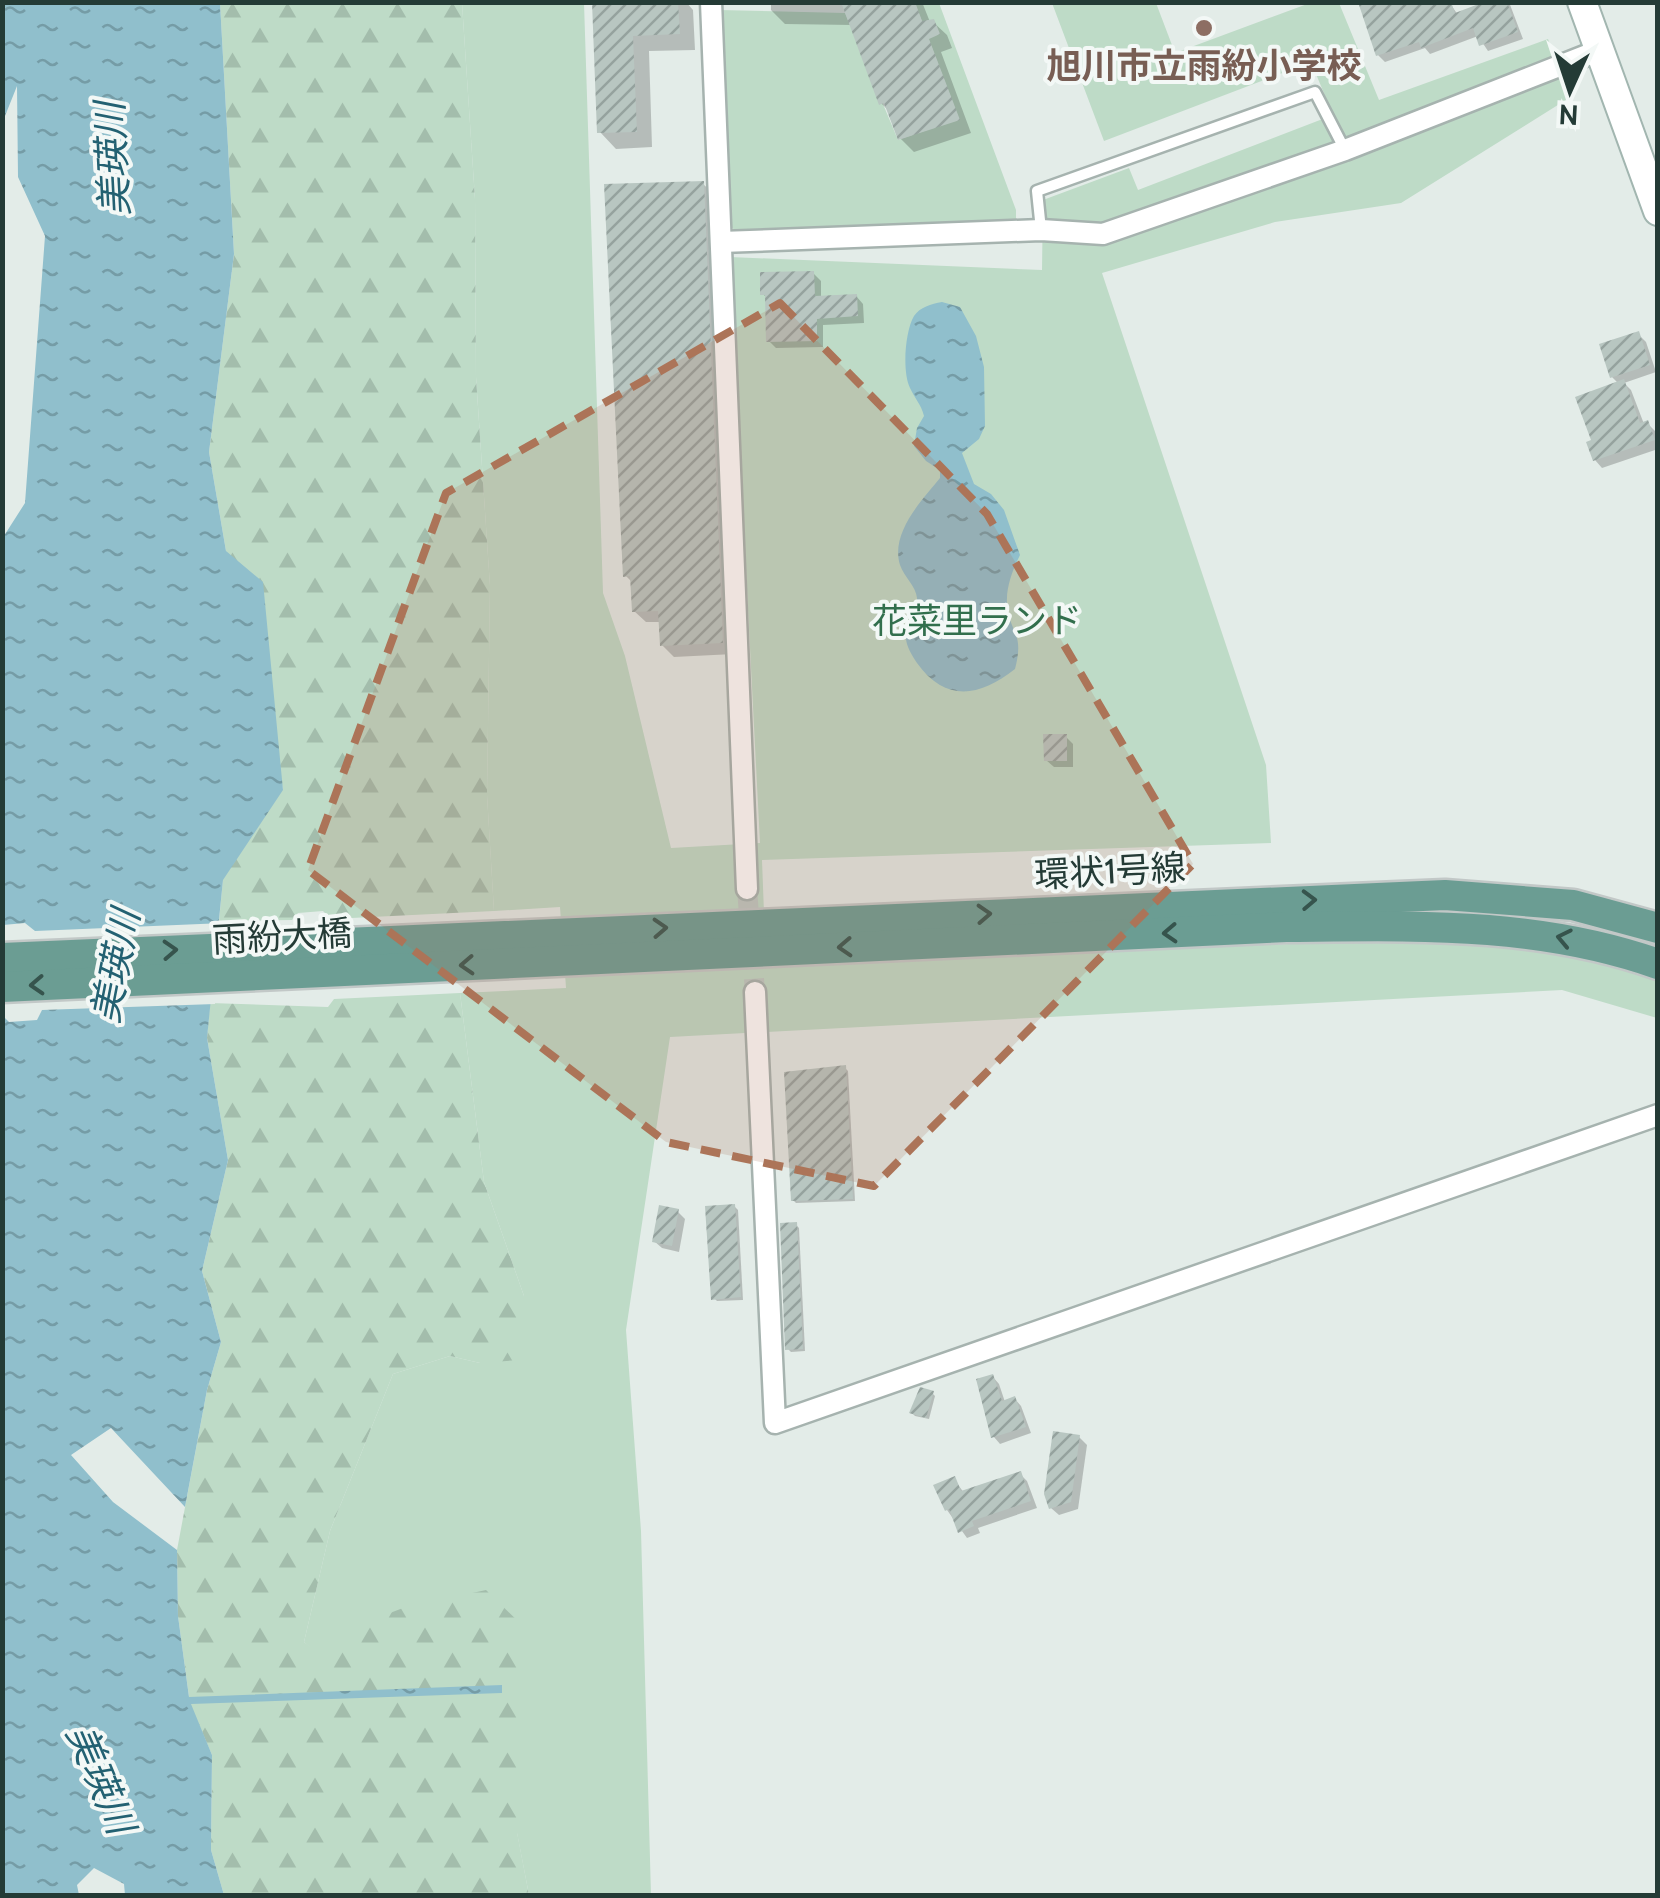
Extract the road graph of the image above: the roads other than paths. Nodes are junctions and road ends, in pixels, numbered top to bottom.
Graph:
1 (711, 2) edge
2 (1582, 2) edge
3 (1600, 50) junction
4 (1345, 150) junction
5 (1658, 211) edge
6 (1041, 230) junction
7 (722, 242) junction
8 (747, 889) tunnel mouth
9 (1658, 928) edge
10 (563, 946) junction
11 (2, 958) edge
12 (1658, 964) edge
13 (2, 987) edge
14 (754, 992) tunnel mouth
15 (1658, 1116) edge

1 - 7 street
2 - 3 main road
3 - 4 street
3 - 5 main road
4 - 6 street
4 - 6 lane
6 - 7 street
7 - 8 street
10 -> 9 main road, 環状1号線
11 -> 10 main road, 雨紛大橋
12 -> 10 main road, 環状1号線
10 -> 13 main road, 雨紛大橋
14 - 15 street

